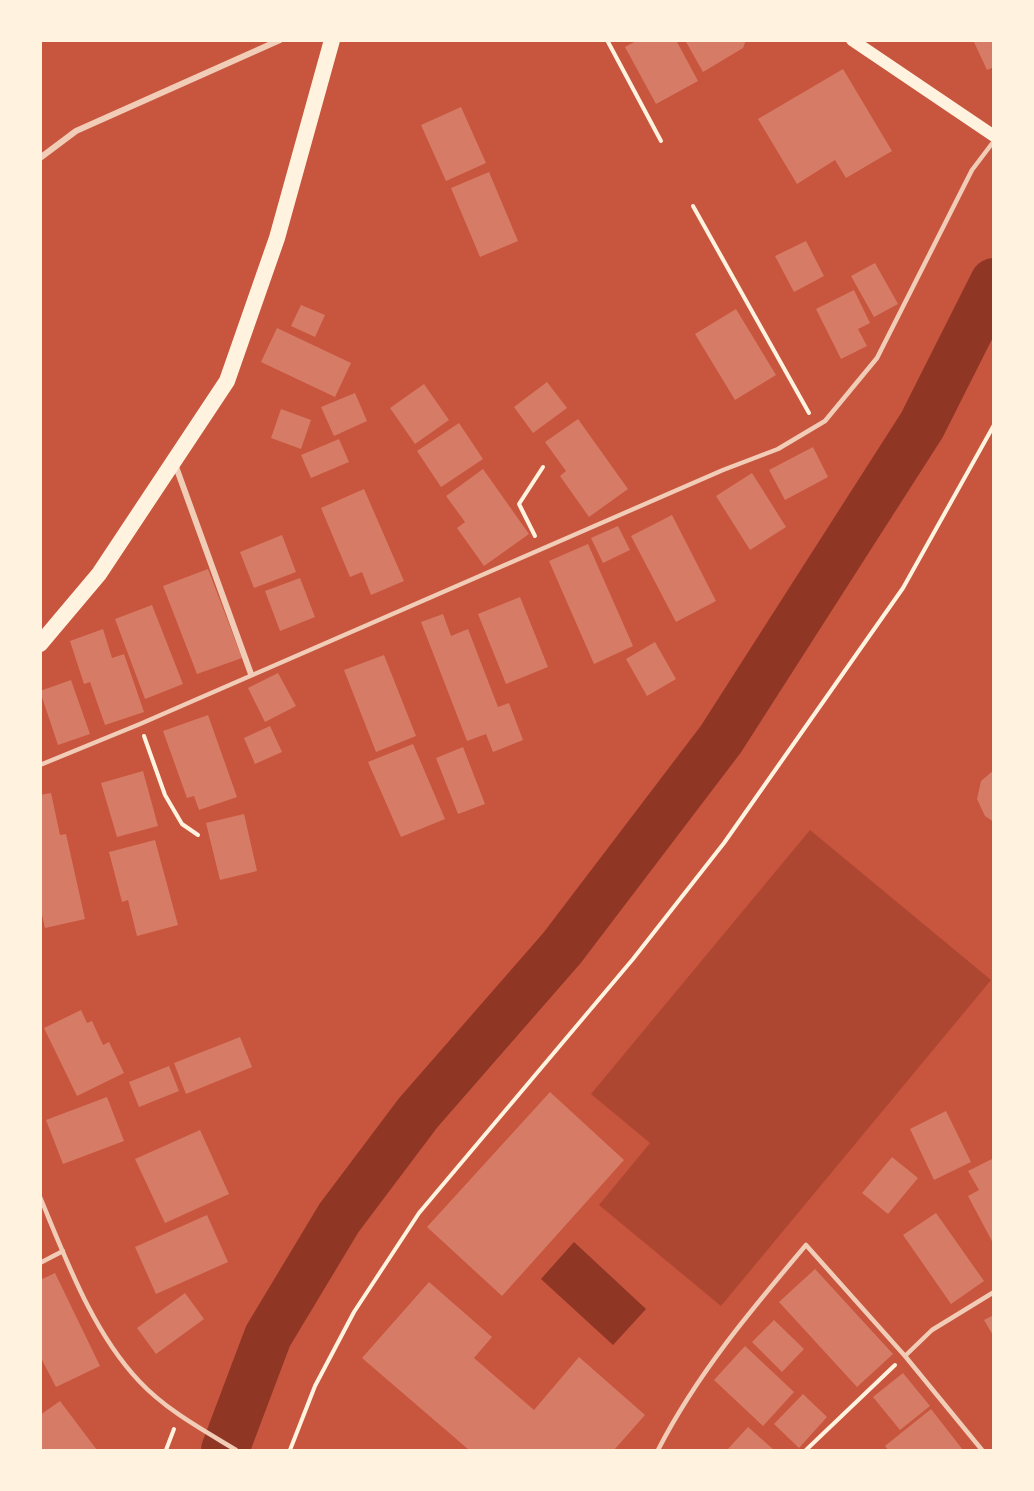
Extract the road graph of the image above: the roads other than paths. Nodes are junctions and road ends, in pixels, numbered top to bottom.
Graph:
1 (280, 40) edge
2 (332, 40) edge
3 (852, 40) edge
4 (993, 139) edge
5 (40, 158) edge
6 (174, 460) junction
7 (40, 644) edge
8 (251, 674) junction
9 (40, 765) edge
10 (40, 1197) edge
11 (63, 1251) junction
12 (40, 1263) edge
13 (993, 1292) edge
14 (905, 1356) junction
15 (236, 1450) edge
16 (658, 1450) edge
17 (982, 1450) edge

1 - 5 street
2 - 6 highway
3 - 4 main road
4 - 8 lane
6 - 7 highway
6 - 8 street
8 - 9 lane
10 - 11 lane
11 - 12 lane
11 - 15 lane
13 - 14 lane
14 - 16 lane
14 - 17 lane

